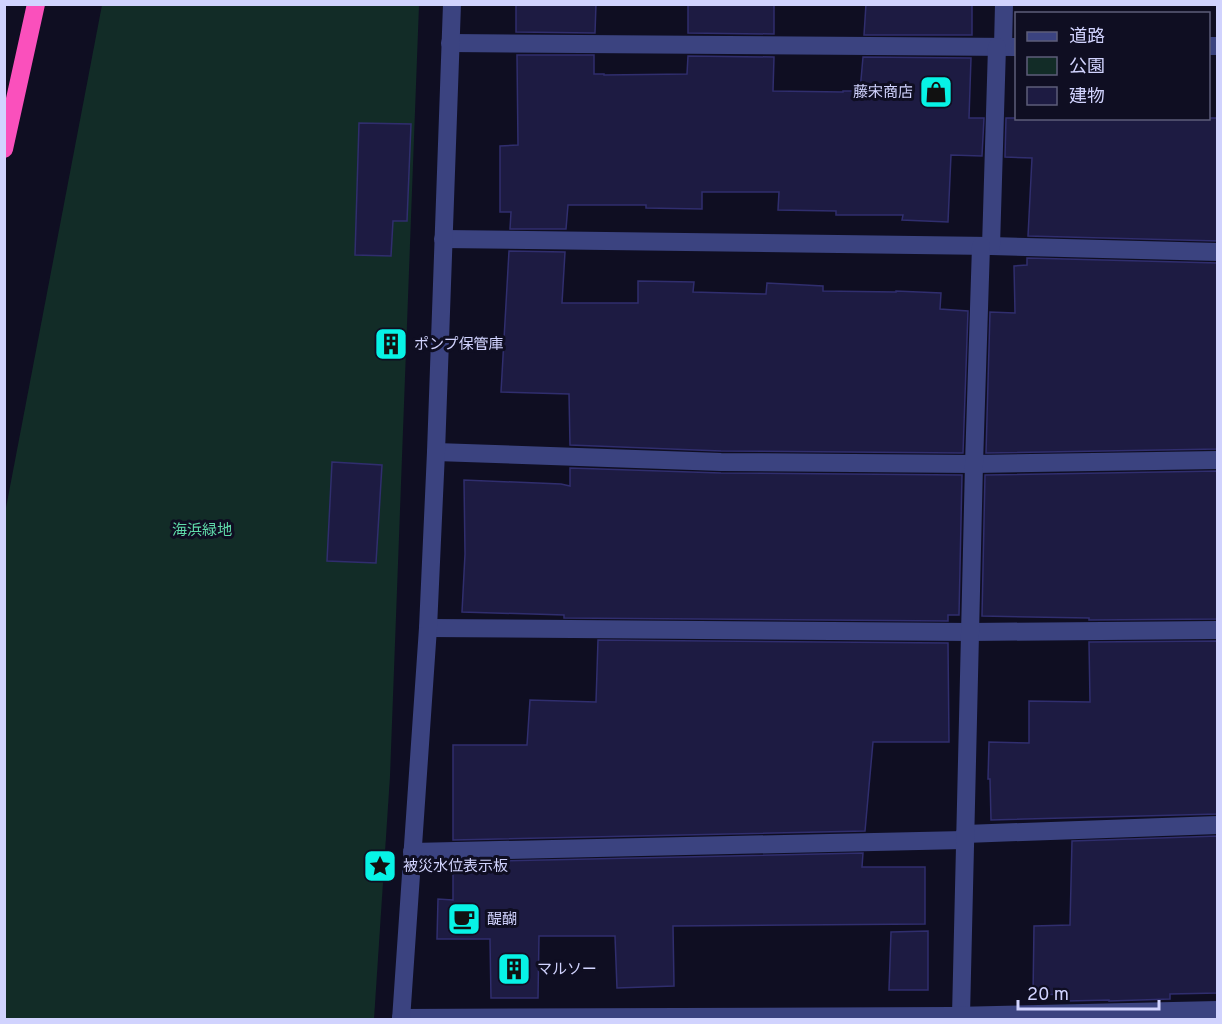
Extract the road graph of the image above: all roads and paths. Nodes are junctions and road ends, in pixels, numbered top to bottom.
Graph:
1 (36, 4) edge
2 (452, 4) edge
3 (1004, 4) edge
4 (450, 43) junction
5 (1006, 47) edge
6 (4, 149) edge
7 (443, 239) junction
8 (986, 246) junction
9 (1218, 252) edge
10 (436, 452) junction
11 (1218, 460) edge
12 (974, 464) junction
13 (428, 628) junction
14 (1218, 630) edge
15 (970, 632) junction
16 (1218, 825) edge
17 (965, 837) junction
18 (412, 852) junction
19 (1218, 1010) edge
20 (956, 1017) edge
21 (401, 1019) edge

1 - 6 highway
2 - 4 street
3 - 5 street
4 - 5 street
4 - 7 street
5 - 8 street
7 - 8 street
7 - 10 street
8 - 9 street
8 - 12 street
10 - 12 street
10 - 13 street
11 - 12 street
12 - 15 street
13 - 15 street
13 - 18 street
14 - 15 street
15 - 17 street
16 - 17 street
17 - 18 street
17 - 20 street
18 - 21 street
19 - 20 street
20 - 21 street

